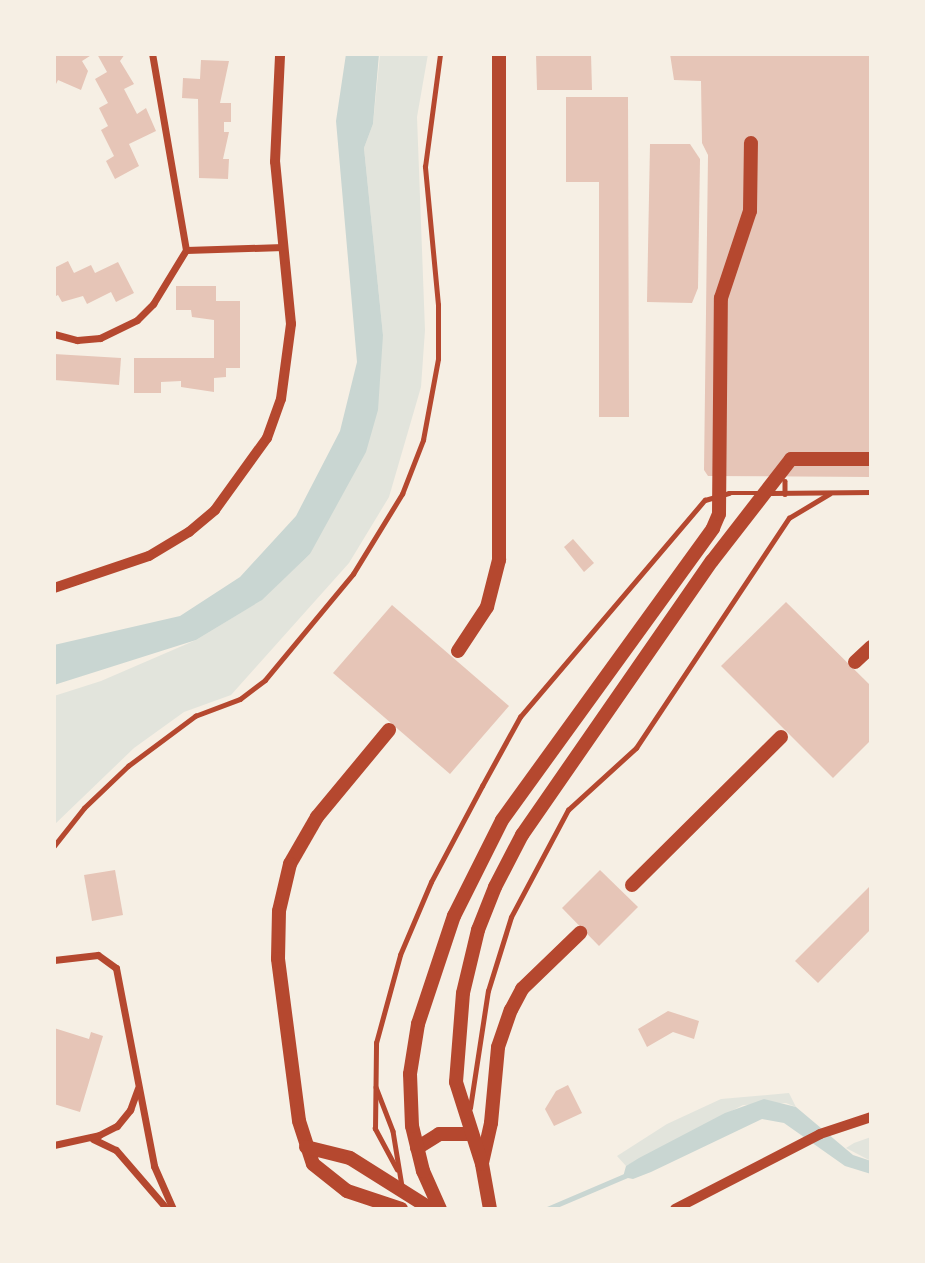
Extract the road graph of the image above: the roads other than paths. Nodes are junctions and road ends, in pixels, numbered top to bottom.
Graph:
1 (152, 54) edge
2 (280, 54) edge
3 (440, 54) edge
4 (499, 54) edge
5 (751, 144) dead end
6 (284, 247) junction
7 (186, 250) junction
8 (54, 334) edge
9 (871, 459) edge
10 (782, 479) junction
11 (833, 492) junction
12 (871, 492) edge
13 (785, 494) junction
14 (54, 588) edge
15 (871, 647) edge
16 (458, 652) dead end
17 (855, 662) dead end
18 (389, 730) dead end
19 (781, 737) dead end
20 (54, 846) edge
21 (632, 885) dead end
22 (580, 933) dead end
23 (54, 960) edge
24 (138, 1077) junction
25 (374, 1083) junction
26 (871, 1117) edge
27 (469, 1128) junction
28 (85, 1139) junction
29 (54, 1145) edge
30 (306, 1147) junction
31 (417, 1148) junction
32 (482, 1164) junction
33 (397, 1170) junction
34 (402, 1189) junction
35 (490, 1206) edge
36 (167, 1209) edge
37 (173, 1209) edge
38 (401, 1209) edge
39 (430, 1209) edge
40 (440, 1209) edge
41 (675, 1209) edge

1 - 7 street
2 - 6 main road
3 - 20 lane
4 - 16 highway
5 - 31 highway
6 - 7 street
6 - 14 main road
7 - 8 street
9 - 10 highway
10 - 13 lane
10 - 27 highway
11 - 12 lane
11 - 13 lane
11 - 27 lane
13 - 25 lane
15 - 17 highway
18 - 30 highway
19 - 21 highway
22 - 32 highway
23 - 24 street
24 - 28 street
24 - 37 street
25 - 33 lane
25 - 33 lane
26 - 41 street
27 - 31 highway
27 - 32 highway
28 - 29 street
28 - 36 street
30 - 34 highway
30 - 38 highway
31 - 40 highway
32 - 35 highway
33 - 34 lane
34 - 39 highway

